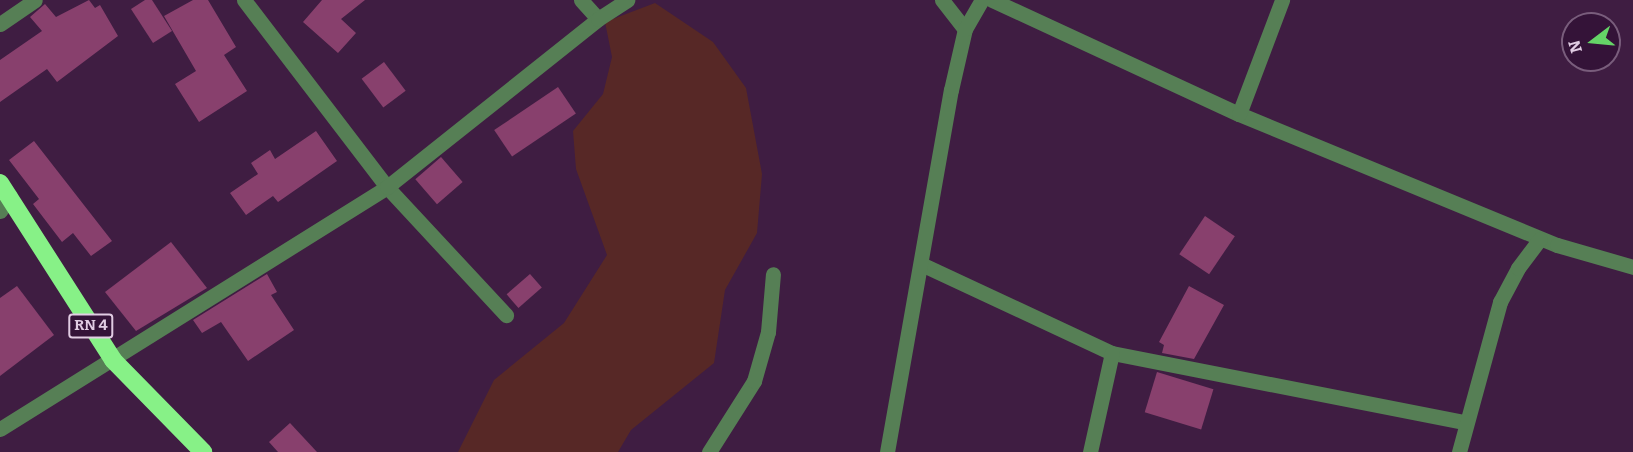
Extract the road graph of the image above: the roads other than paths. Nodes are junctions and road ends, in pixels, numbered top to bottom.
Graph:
1 (34, 0) edge
2 (244, 0) edge
3 (582, 0) edge
4 (627, 0) edge
5 (942, 0) edge
6 (982, 0) edge
7 (992, 0) edge
8 (1282, 0) edge
9 (598, 19) junction
10 (0, 24) edge
11 (965, 29) junction
12 (1239, 114) junction
13 (387, 187) junction
14 (3, 197) edge
15 (1540, 239) junction
16 (921, 264) junction
17 (1633, 267) edge
18 (773, 274) dead end
19 (506, 315) dead end
20 (1112, 353) junction
21 (113, 360) junction
22 (1464, 422) junction
23 (0, 429) edge
24 (203, 452) edge
25 (709, 452) edge
26 (887, 452) edge
27 (1090, 452) edge
28 (1459, 452) edge

1 - 10 street
2 - 13 street
3 - 9 street
4 - 9 street
5 - 11 street
6 - 11 street
7 - 12 street
8 - 12 street
9 - 13 street
11 - 16 street
12 - 15 street
13 - 19 street
13 - 21 street
14 - 21 highway, RN 4
15 - 17 street
15 - 22 street
16 - 20 street
16 - 26 street
18 - 25 street
20 - 22 street
20 - 27 street
21 - 23 street
21 - 24 highway, RN 4
22 - 28 street

